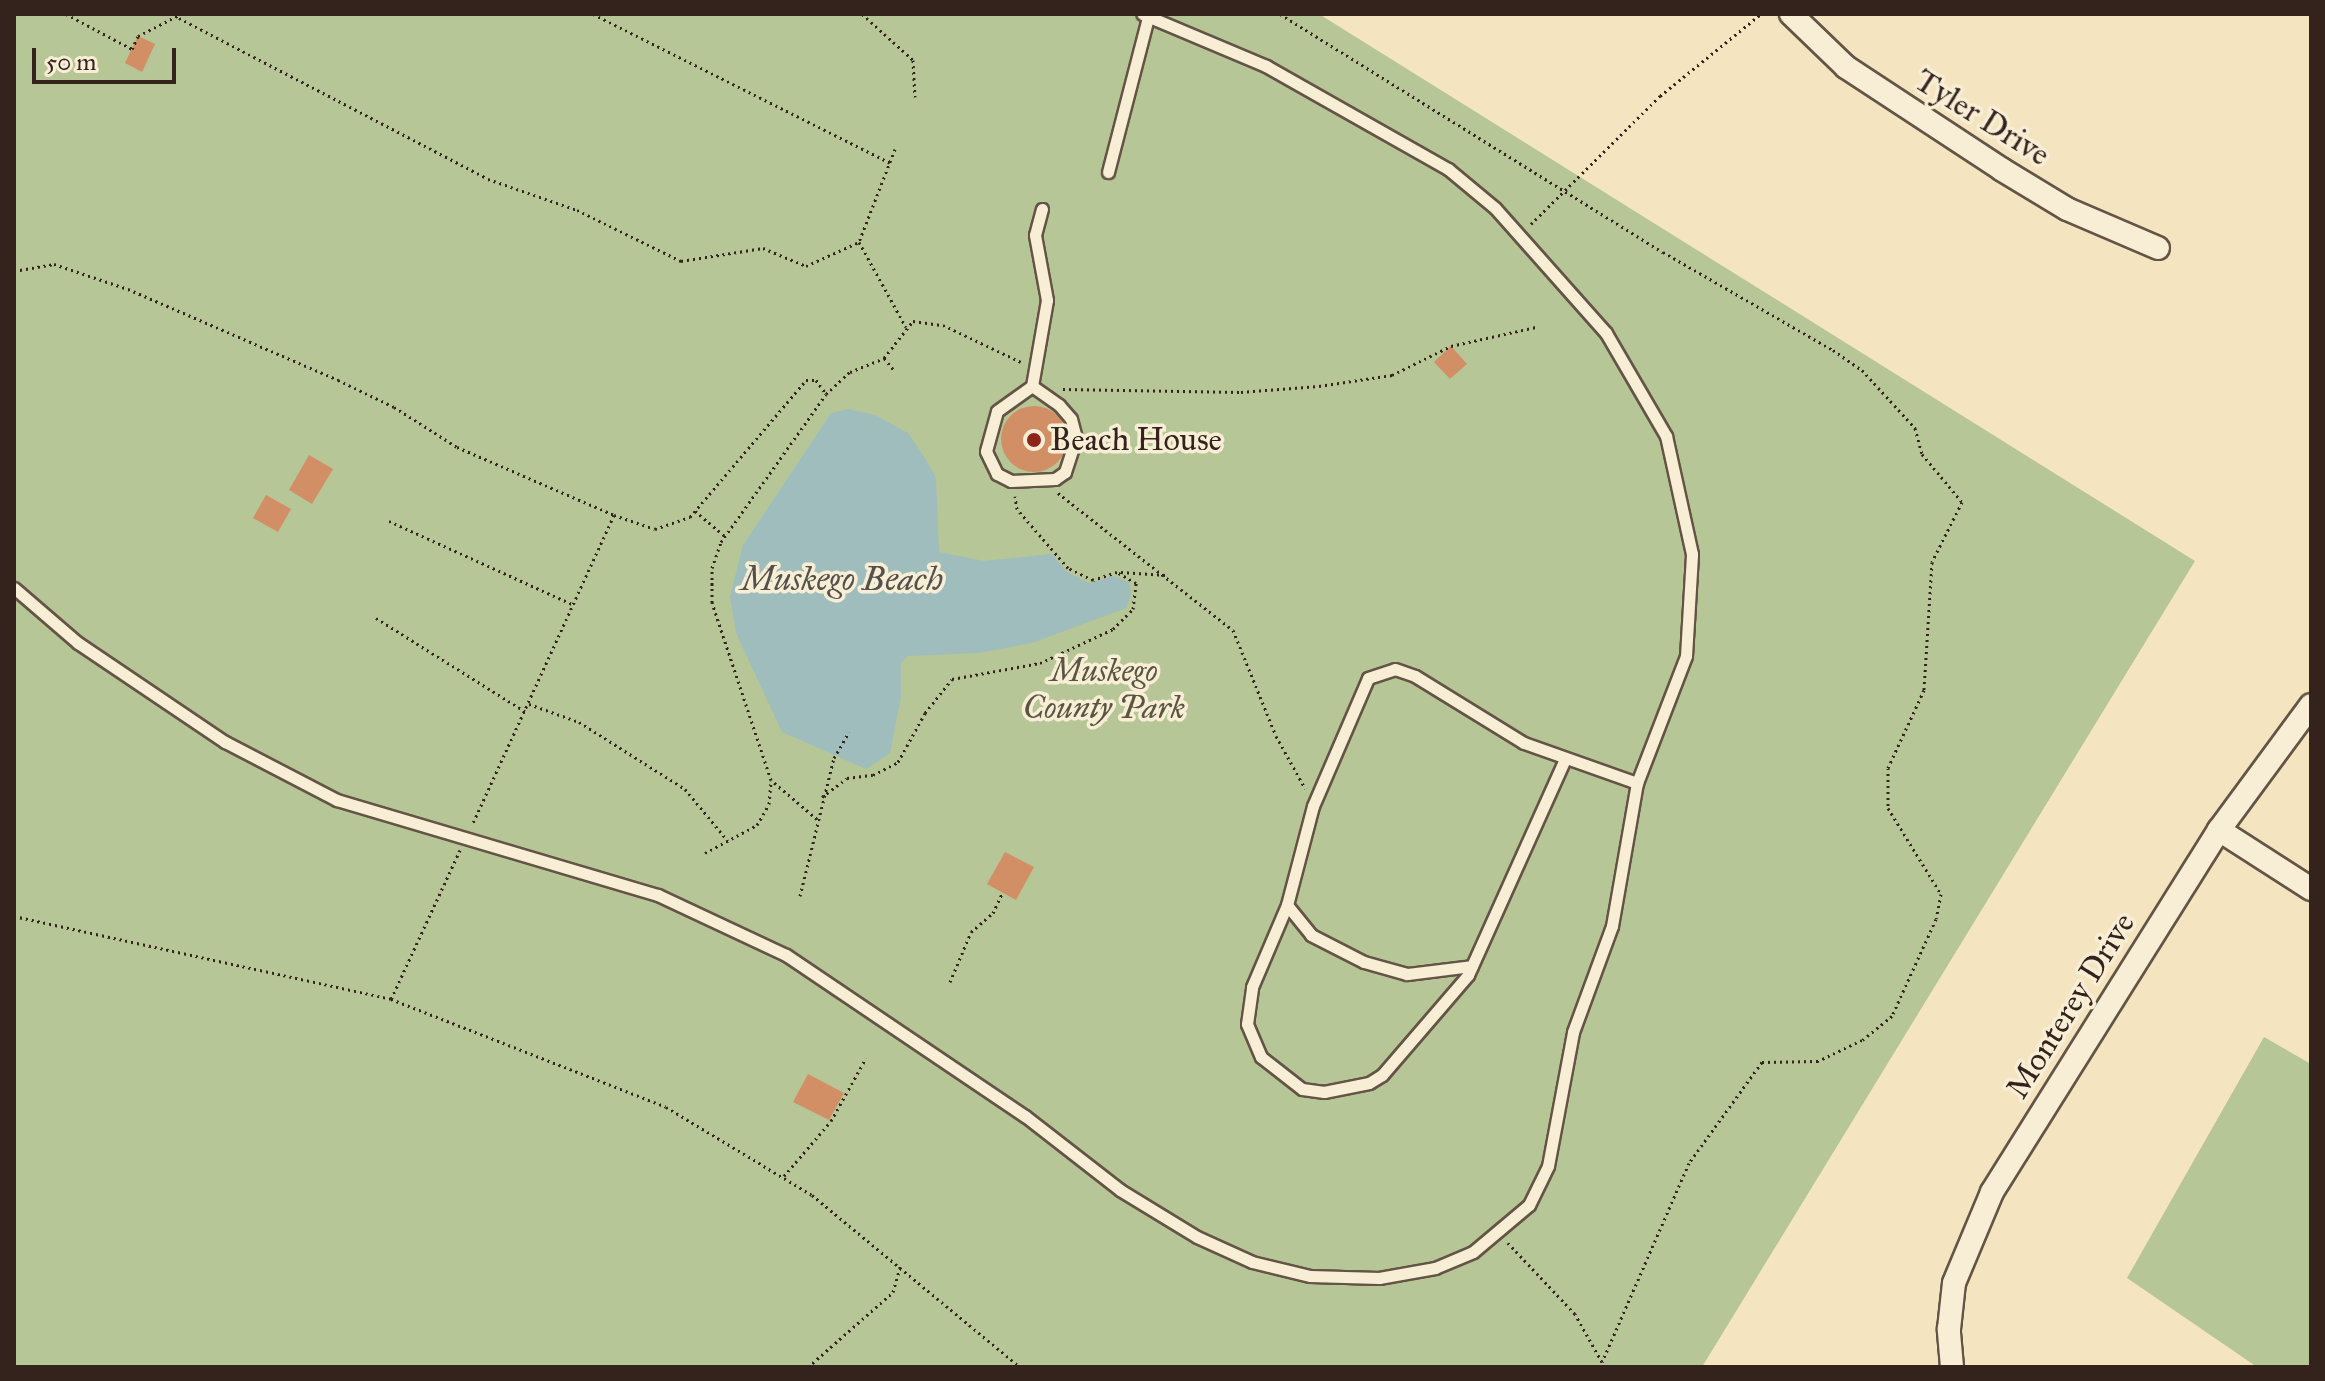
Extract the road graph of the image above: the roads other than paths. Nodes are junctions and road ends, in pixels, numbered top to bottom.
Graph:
1 (1791, 14) edge
2 (1145, 15) edge
3 (1108, 172) dead end
4 (1042, 209) dead end
5 (2158, 248) dead end
6 (1032, 386) junction
7 (14, 588) edge
8 (2311, 705) edge
9 (1565, 759) junction
10 (1637, 783) junction
11 (2219, 830) junction
12 (2311, 889) edge
13 (1287, 905) junction
14 (1472, 966) junction
15 (1952, 1367) edge

1 - 5 street, Tyler Drive
2 - 3 lane
2 - 10 lane
4 - 6 lane
6 - 6 lane
7 - 10 lane
8 - 11 street, Monterey Drive
9 - 10 lane
9 - 13 lane
9 - 14 lane
11 - 12 street
11 - 15 street, Monterey Drive
13 - 14 lane
13 - 14 lane

